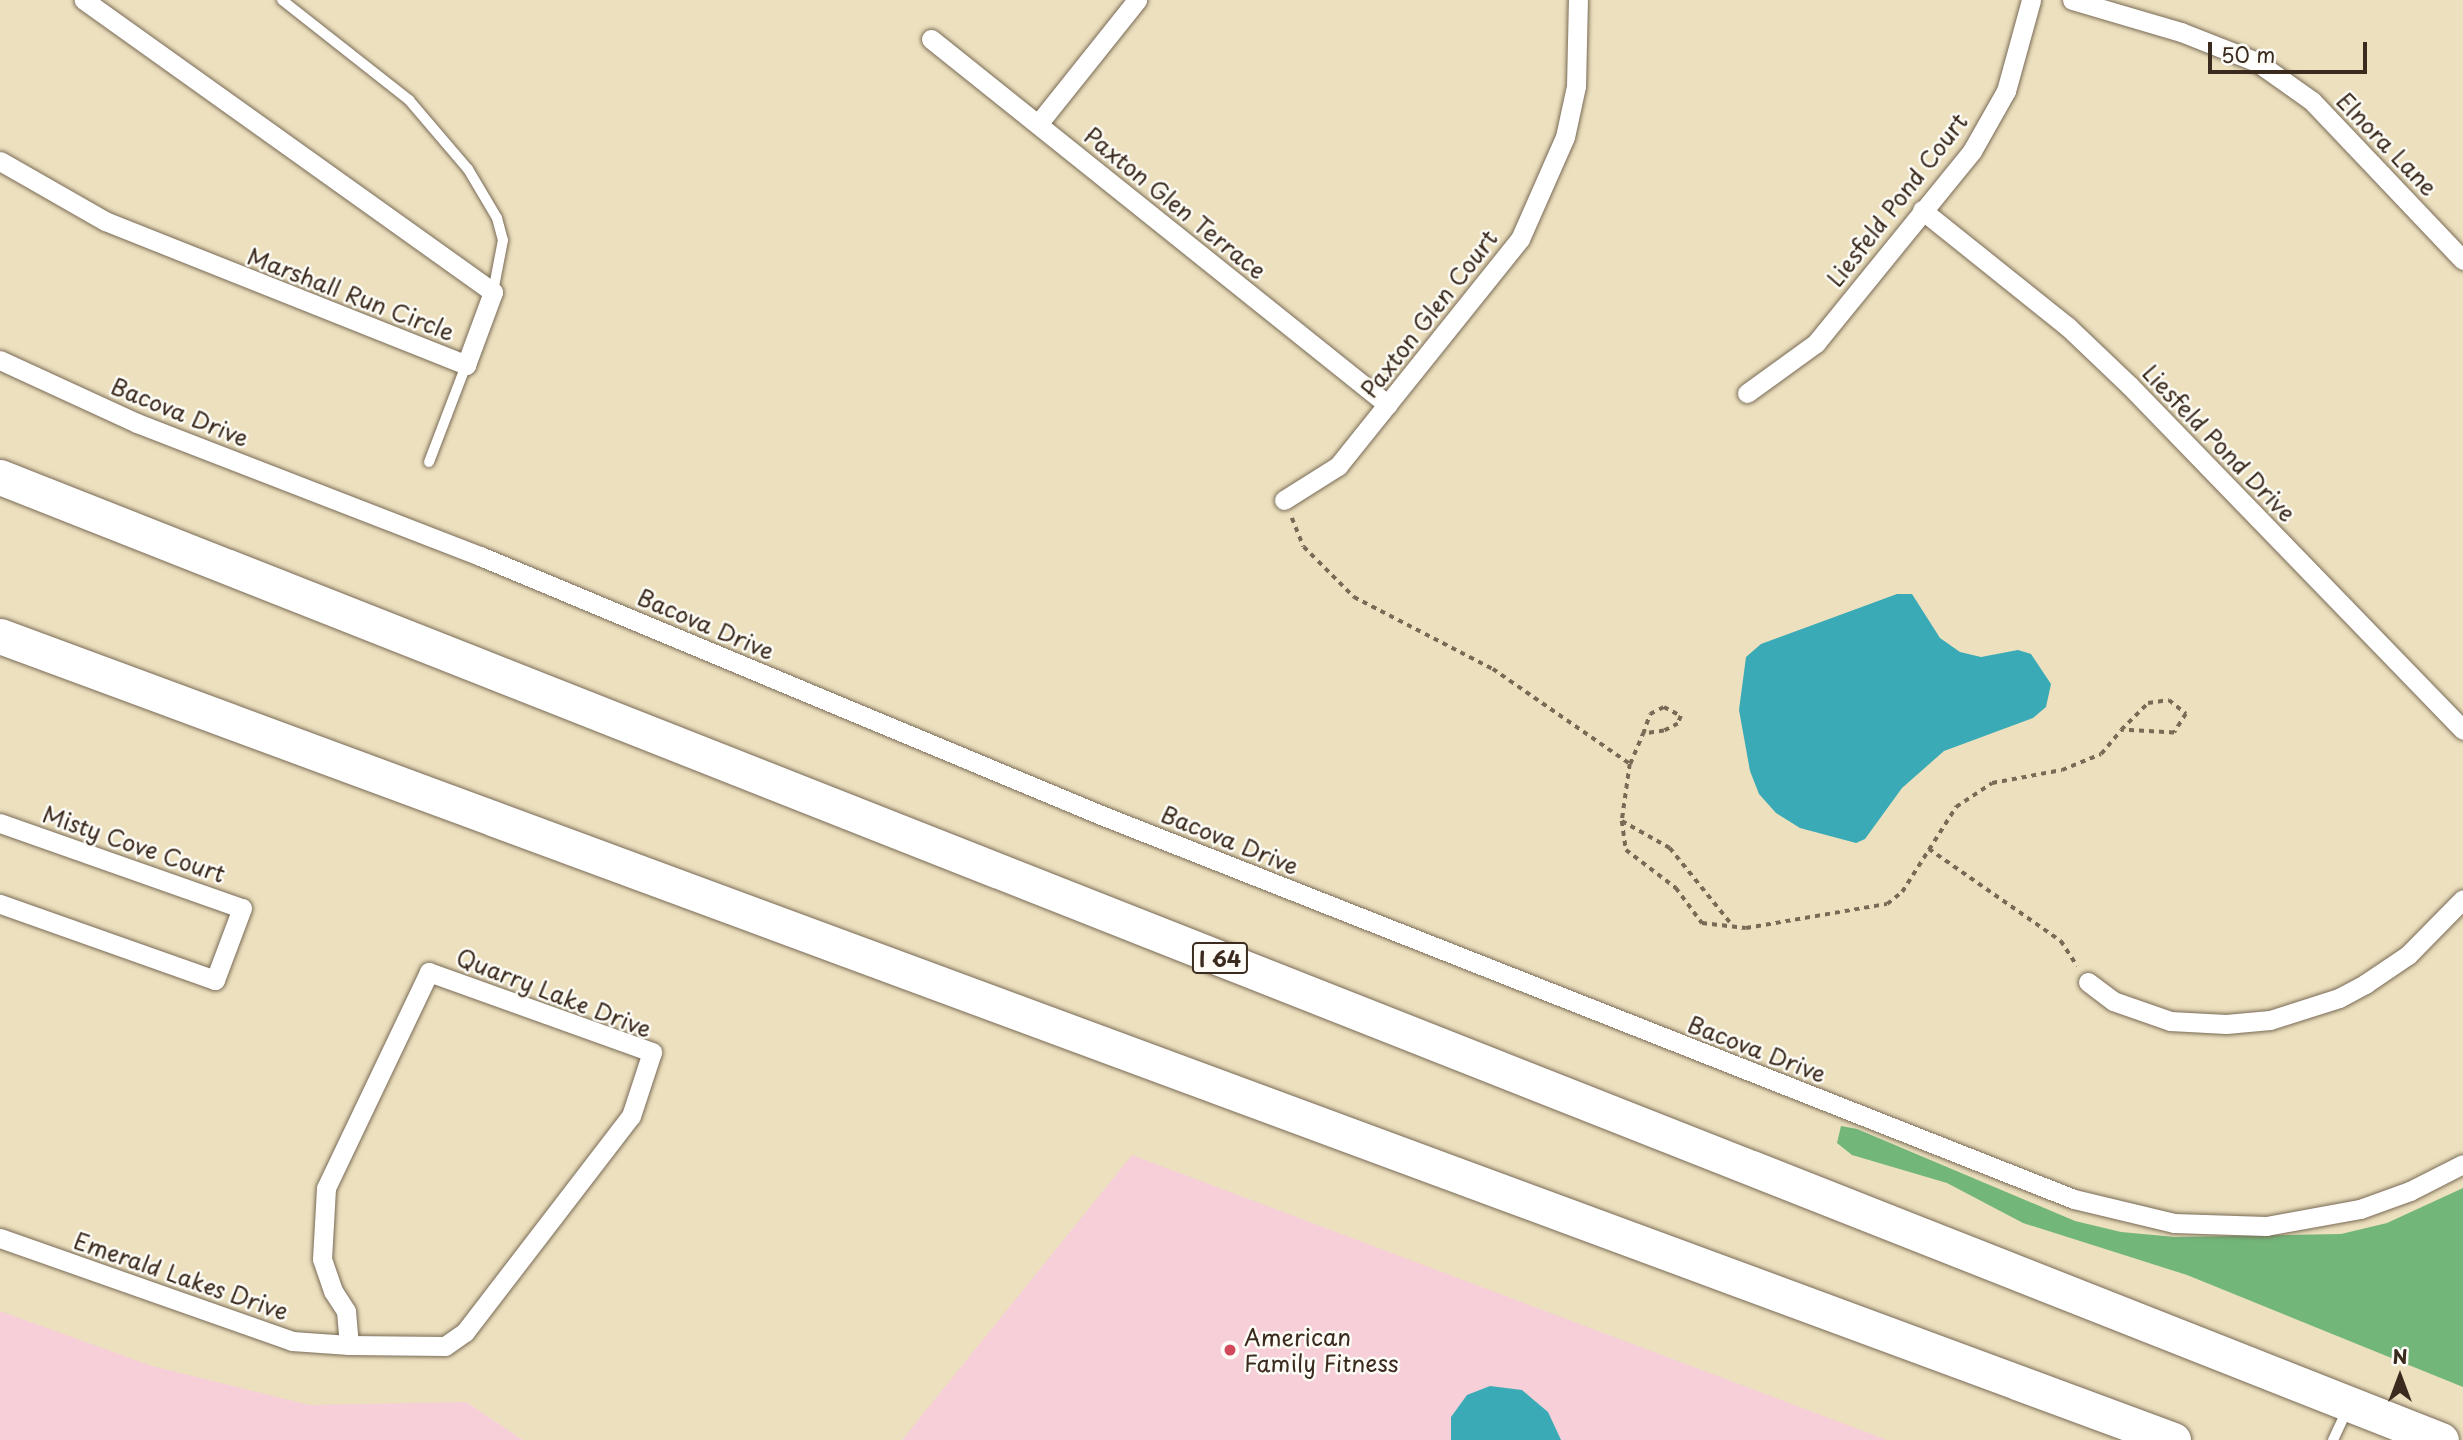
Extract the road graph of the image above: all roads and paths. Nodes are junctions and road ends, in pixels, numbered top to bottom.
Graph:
1 (84, 0) edge
2 (282, 0) edge
3 (1137, 0) edge
4 (1578, 0) edge
5 (2031, 0) edge
6 (2072, 0) edge
7 (931, 39) dead end
8 (1038, 124) junction
9 (0, 161) edge
10 (1922, 209) junction
11 (2463, 259) edge
12 (493, 292) junction
13 (0, 360) edge
14 (467, 365) junction
15 (1747, 393) dead end
16 (1388, 405) junction
17 (429, 462) dead end
18 (0, 477) edge
19 (1284, 500) joint
20 (0, 636) edge
21 (2121, 730) junction
22 (2463, 730) edge
23 (1643, 734) junction
24 (1630, 764) junction
25 (1622, 821) junction
26 (0, 823) edge
27 (1929, 849) junction
28 (2463, 899) edge
29 (0, 904) edge
30 (1733, 927) junction
31 (2088, 982) joint
32 (2463, 1164) edge
33 (0, 1238) edge
34 (349, 1345) junction
35 (2349, 1404) junction
36 (2172, 1440) edge
37 (2333, 1440) edge
38 (2441, 1440) edge

1 - 12 street
2 - 12 lane
3 - 8 street
4 - 16 street, Paxton Glen Court
5 - 10 street, Liesfeld Pond Court
6 - 11 street, Elnora Lane
7 - 8 street, Paxton Glen Terrace
8 - 16 street, Paxton Glen Terrace
9 - 14 street, Marshall Run Circle
10 - 15 street, Liesfeld Pond Court
10 - 22 street, Liesfeld Pond Drive
12 - 14 street, Marshall Run Circle
13 - 32 street, Bacova Drive
14 - 17 lane
16 - 19 street, Paxton Glen Court
18 - 35 highway, I 64
19 - 24 path
20 - 36 highway
21 - 21 path
21 - 27 path
23 - 23 path
23 - 24 path
24 - 25 path
25 - 30 path
25 - 30 path
26 - 29 street, Misty Cove Court
27 - 30 path
27 - 31 path
28 - 31 street
33 - 34 street, Emerald Lakes Drive
34 - 34 street, Quarry Lake Drive
35 - 37 lane
35 - 38 highway, I 64

